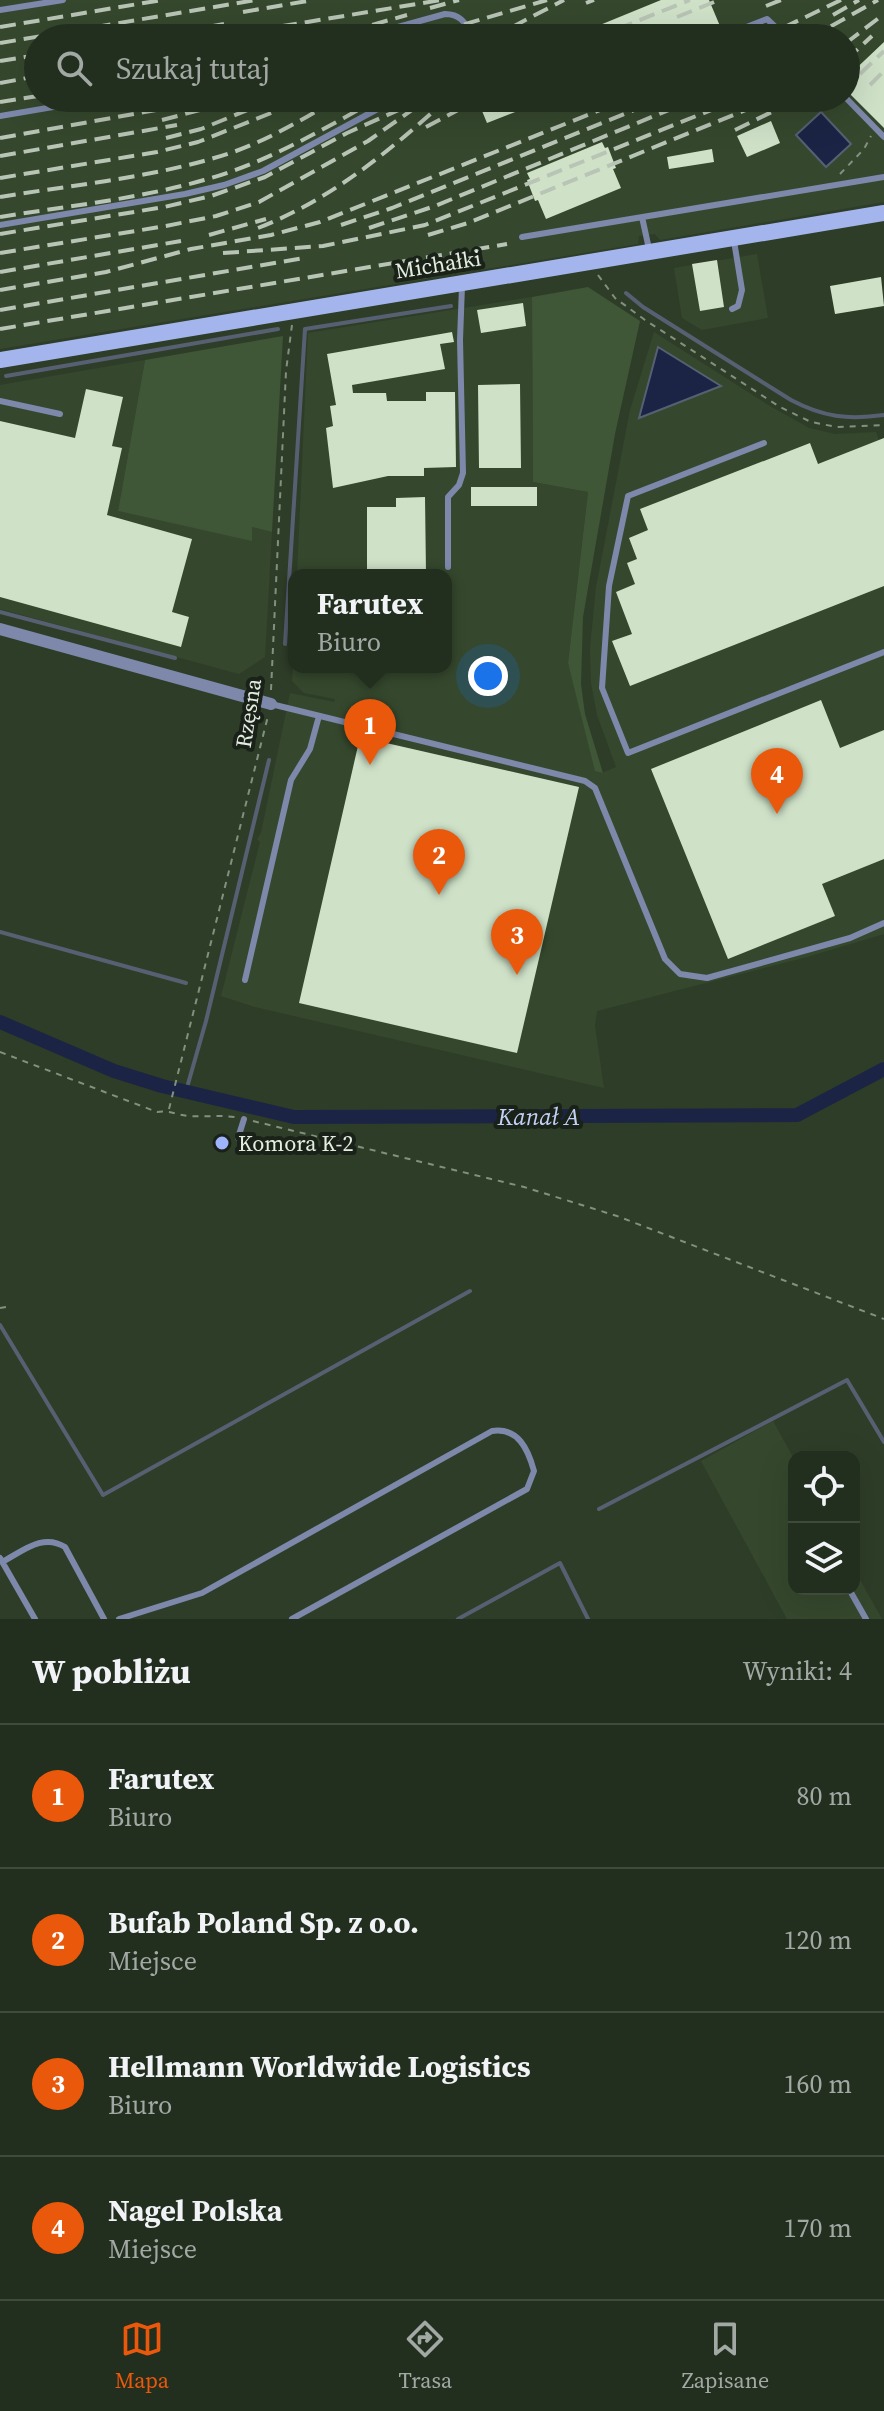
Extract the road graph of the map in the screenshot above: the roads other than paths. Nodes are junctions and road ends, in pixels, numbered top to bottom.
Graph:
1 (63, 0) edge
2 (0, 10) edge
3 (409, 24) edge
4 (465, 24) edge
5 (754, 24) edge
6 (772, 24) edge
7 (24, 112) edge
8 (372, 112) edge
9 (860, 112) edge
10 (0, 116) edge
11 (884, 137) edge
12 (884, 177) edge
13 (884, 213) edge
14 (642, 217) junction
15 (0, 225) edge
16 (522, 237) dead end
17 (734, 238) junction
18 (650, 252) junction
19 (462, 283) junction
20 (732, 309) dead end
21 (0, 360) edge
22 (0, 401) edge
23 (60, 414) dead end
24 (764, 443) dead end
25 (448, 567) dead end
26 (0, 629) edge
27 (884, 652) edge
28 (271, 704) joint
29 (319, 716) junction
30 (884, 923) edge
31 (245, 980) dead end
32 (244, 1119) road end
33 (238, 1138) dead end
34 (1, 1560) edge
35 (852, 1595) edge
36 (35, 1619) edge
37 (104, 1619) edge
38 (119, 1619) edge
39 (292, 1619) edge
40 (866, 1619) edge

1 - 2 lane
3 - 4 lane
5 - 6 lane
7 - 10 lane
8 - 15 lane
9 - 11 lane
12 - 14 lane
13 - 17 street, Michałki
14 - 16 lane
14 - 18 lane
17 - 18 street, Michałki
17 - 20 lane
18 - 19 street, Michałki
19 - 21 street, Michałki
19 - 25 lane
22 - 23 lane
24 - 27 lane
26 - 28 street
28 - 29 lane
29 - 30 lane
29 - 31 lane
32 - 33 lane
34 - 36 lane
34 - 37 lane
35 - 40 lane
38 - 39 lane

